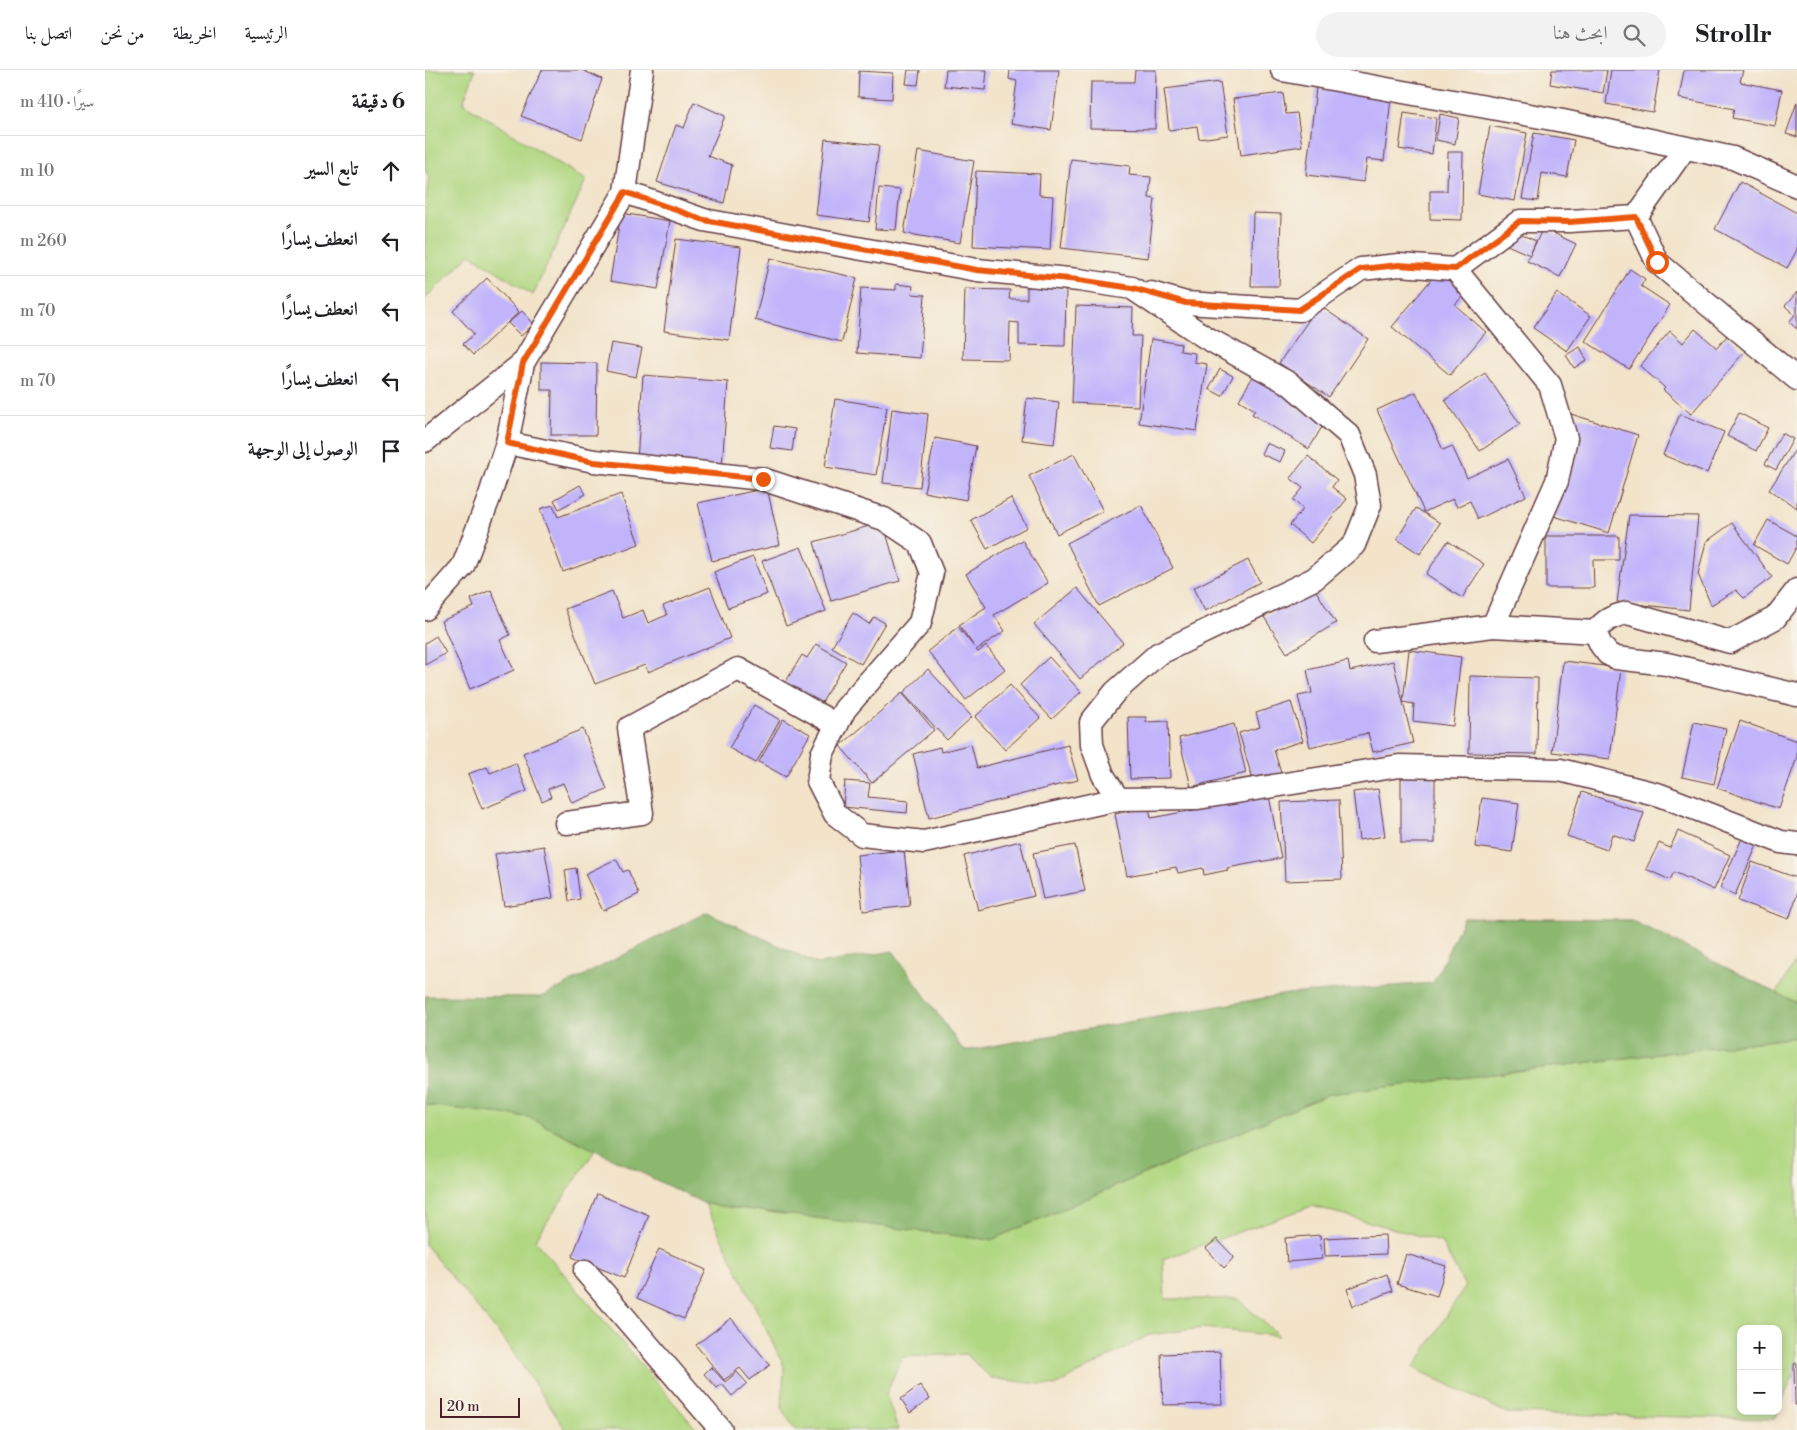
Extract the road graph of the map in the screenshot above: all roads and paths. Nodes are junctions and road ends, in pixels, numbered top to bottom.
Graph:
1 (642, 70) edge
2 (1281, 70) edge
3 (1685, 148) junction
4 (1797, 186) edge
5 (625, 192) junction
6 (1636, 217) junction
7 (1455, 269) junction
8 (1132, 288) junction
9 (523, 363) junction
10 (1797, 379) edge
11 (425, 440) edge
12 (507, 443) junction
13 (1797, 590) edge
14 (425, 610) edge
15 (1493, 626) junction
16 (1595, 632) junction
17 (1375, 641) dead end
18 (1797, 695) edge
19 (837, 725) junction
20 (1118, 799) junction
21 (566, 823) dead end
22 (1797, 844) edge
23 (585, 1270) dead end
24 (721, 1430) edge

1 - 5 street
2 - 3 street
3 - 4 street
3 - 6 street
5 - 8 street
5 - 9 street
6 - 7 street
6 - 10 street
7 - 8 street
7 - 15 street
8 - 20 street
9 - 11 street
9 - 12 street
12 - 14 street
12 - 19 street
13 - 16 street
15 - 16 street
15 - 17 street
16 - 18 street
19 - 20 street
19 - 21 street
20 - 22 street
23 - 24 street

